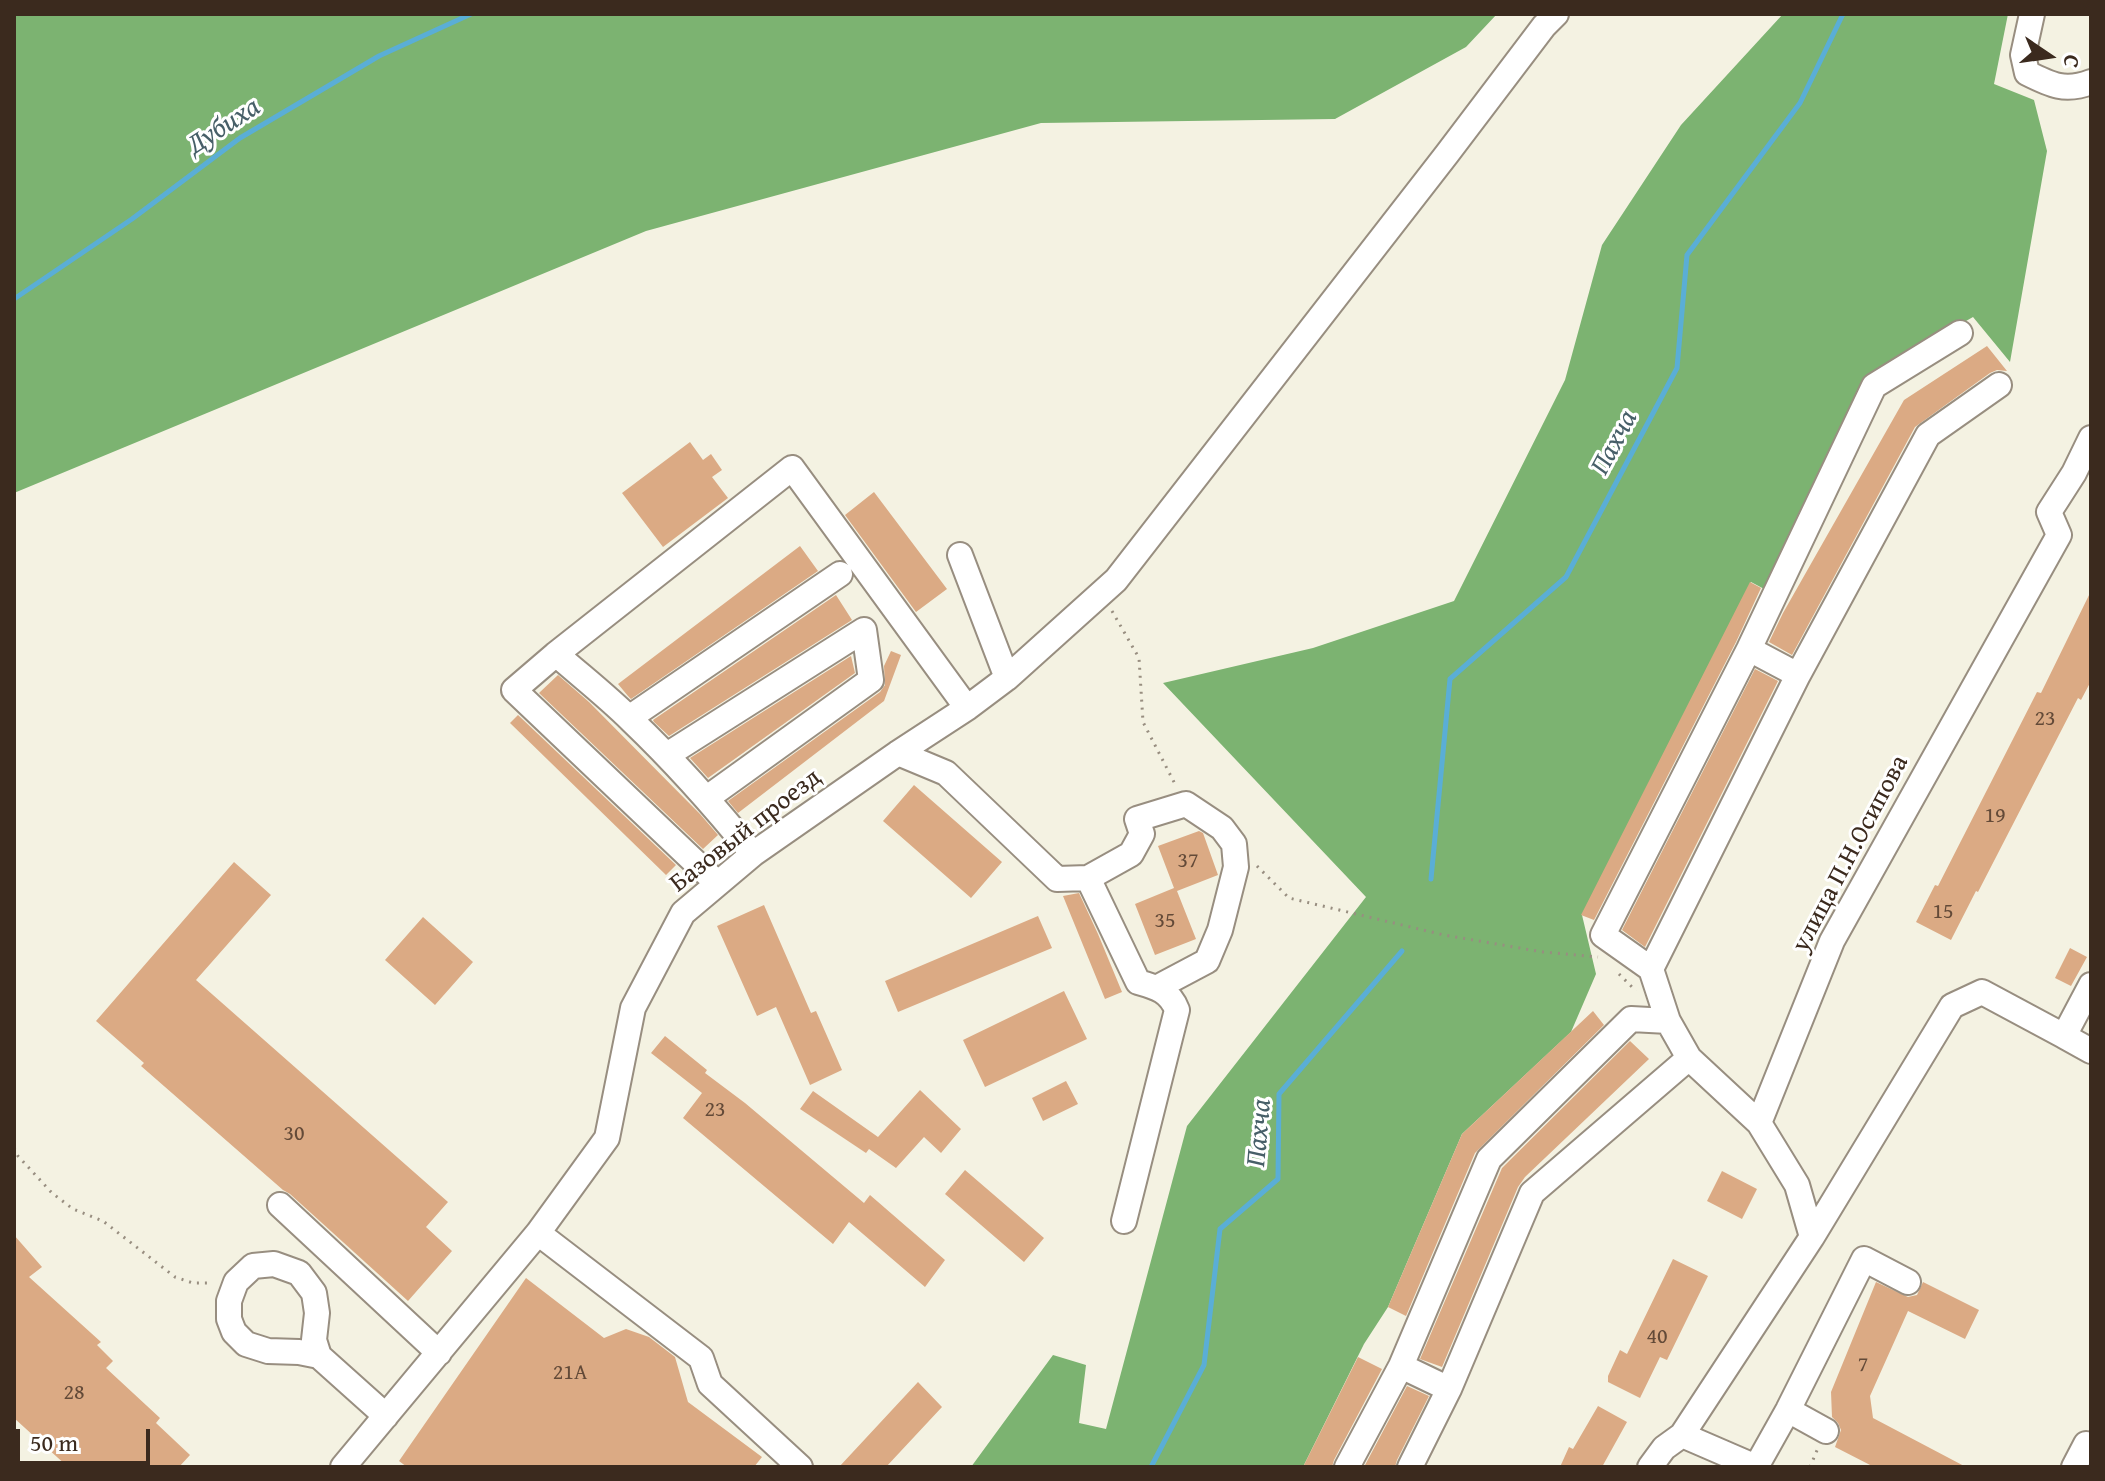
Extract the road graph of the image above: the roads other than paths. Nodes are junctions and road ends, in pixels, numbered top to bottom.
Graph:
1 (1556, 14) edge
2 (2032, 14) edge
3 (2091, 82) edge
4 (1960, 333) dead end
5 (1999, 385) dead end
6 (2091, 438) edge
7 (2082, 477) edge
8 (960, 555) dead end
9 (840, 574) dead end
10 (1749, 649) junction
11 (556, 654) junction
12 (1798, 675) junction
13 (1007, 678) junction
14 (967, 708) junction
15 (629, 718) junction
16 (898, 753) junction
17 (667, 755) junction
18 (707, 798) junction
19 (753, 854) junction
20 (1088, 878) junction
21 (717, 883) junction
22 (1651, 969) junction
23 (2091, 985) edge
24 (1158, 987) junction
25 (1668, 1021) junction
26 (2064, 1036) junction
27 (2091, 1051) edge
28 (1689, 1058) junction
29 (1759, 1123) junction
30 (280, 1205) dead end
31 (1124, 1221) dead end
32 (538, 1233) junction
33 (1812, 1237) junction
34 (1908, 1282) dead end
35 (439, 1353) junction
36 (319, 1356) junction
37 (1401, 1366) junction
38 (1449, 1389) junction
39 (1788, 1410) junction
40 (386, 1416) junction
41 (1826, 1431) dead end
42 (1682, 1435) junction
43 (2091, 1447) edge
44 (355, 1463) edge
45 (800, 1467) edge
46 (1347, 1467) edge
47 (1410, 1467) edge
48 (1650, 1467) edge
49 (1756, 1467) edge
50 (2074, 1467) edge

1 - 13 street, Базовый проезд
2 - 3 street
4 - 10 street
5 - 12 street
6 - 7 street
7 - 29 street, улица П.Н.Осипова
8 - 13 street
9 - 15 street
10 - 12 street
10 - 22 street
11 - 14 street
11 - 15 street
11 - 21 street
12 - 22 street
13 - 14 street, Базовый проезд
14 - 16 street, Базовый проезд
15 - 17 street
16 - 19 street, Базовый проезд
16 - 20 street
17 - 18 street
17 - 18 street
18 - 19 street
19 - 21 street, Базовый проезд
20 - 24 street
20 - 24 street
21 - 32 street, Базовый проезд
22 - 25 street
23 - 26 street
24 - 31 street
25 - 28 street
25 - 37 street
26 - 27 street
26 - 33 street
28 - 29 street
28 - 38 street
29 - 33 street
30 - 35 street
32 - 35 street, Базовый проезд
32 - 45 street
33 - 42 street
34 - 39 street
35 - 40 street, Базовый проезд
36 - 36 street
36 - 40 street
37 - 38 street
37 - 46 street
38 - 47 street
39 - 41 street
39 - 49 street
40 - 44 street, Базовый проезд
42 - 48 street
42 - 49 street
43 - 50 street

